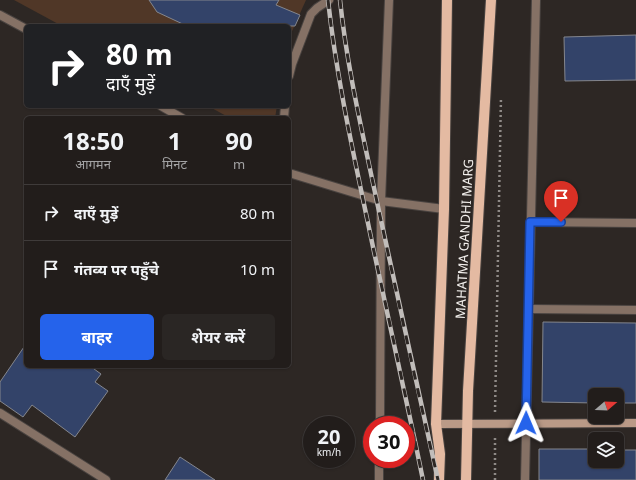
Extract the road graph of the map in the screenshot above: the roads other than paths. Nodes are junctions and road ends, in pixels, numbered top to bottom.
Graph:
1 (329, 0) edge
2 (389, 0) edge
3 (447, 0) edge
4 (491, 0) edge
5 (536, 0) edge
6 (0, 15) edge
7 (24, 28) edge
8 (291, 68) edge
9 (164, 108) edge
10 (178, 116) edge
11 (291, 171) edge
12 (381, 201) junction
13 (444, 209) junction
14 (530, 222) junction
15 (636, 223) edge
16 (528, 309) junction
17 (636, 310) edge
18 (0, 413) edge
19 (380, 416) edge
20 (468, 423) junction
21 (526, 423) junction
22 (636, 423) edge
23 (436, 424) junction
24 (379, 468) edge
25 (106, 480) edge
26 (379, 480) edge
27 (439, 480) edge
28 (466, 480) edge
29 (525, 480) edge

1 - 8 street
2 - 12 street
3 - 13 main road, MAHATMA GANDHI MARG
4 - 20 main road, MAHATMA GANDHI MARG
5 - 14 street
6 - 7 street
9 - 10 street
11 - 12 street
12 - 13 street
12 - 19 street
13 - 23 main road, MAHATMA GANDHI MARG
14 - 15 street
14 - 16 street
16 - 17 street
16 - 21 street
18 - 25 street
20 - 21 street
20 - 23 street
20 - 28 main road, MAHATMA GANDHI MARG
21 - 22 street
21 - 29 street
23 - 27 main road, MAHATMA GANDHI MARG
24 - 26 street

